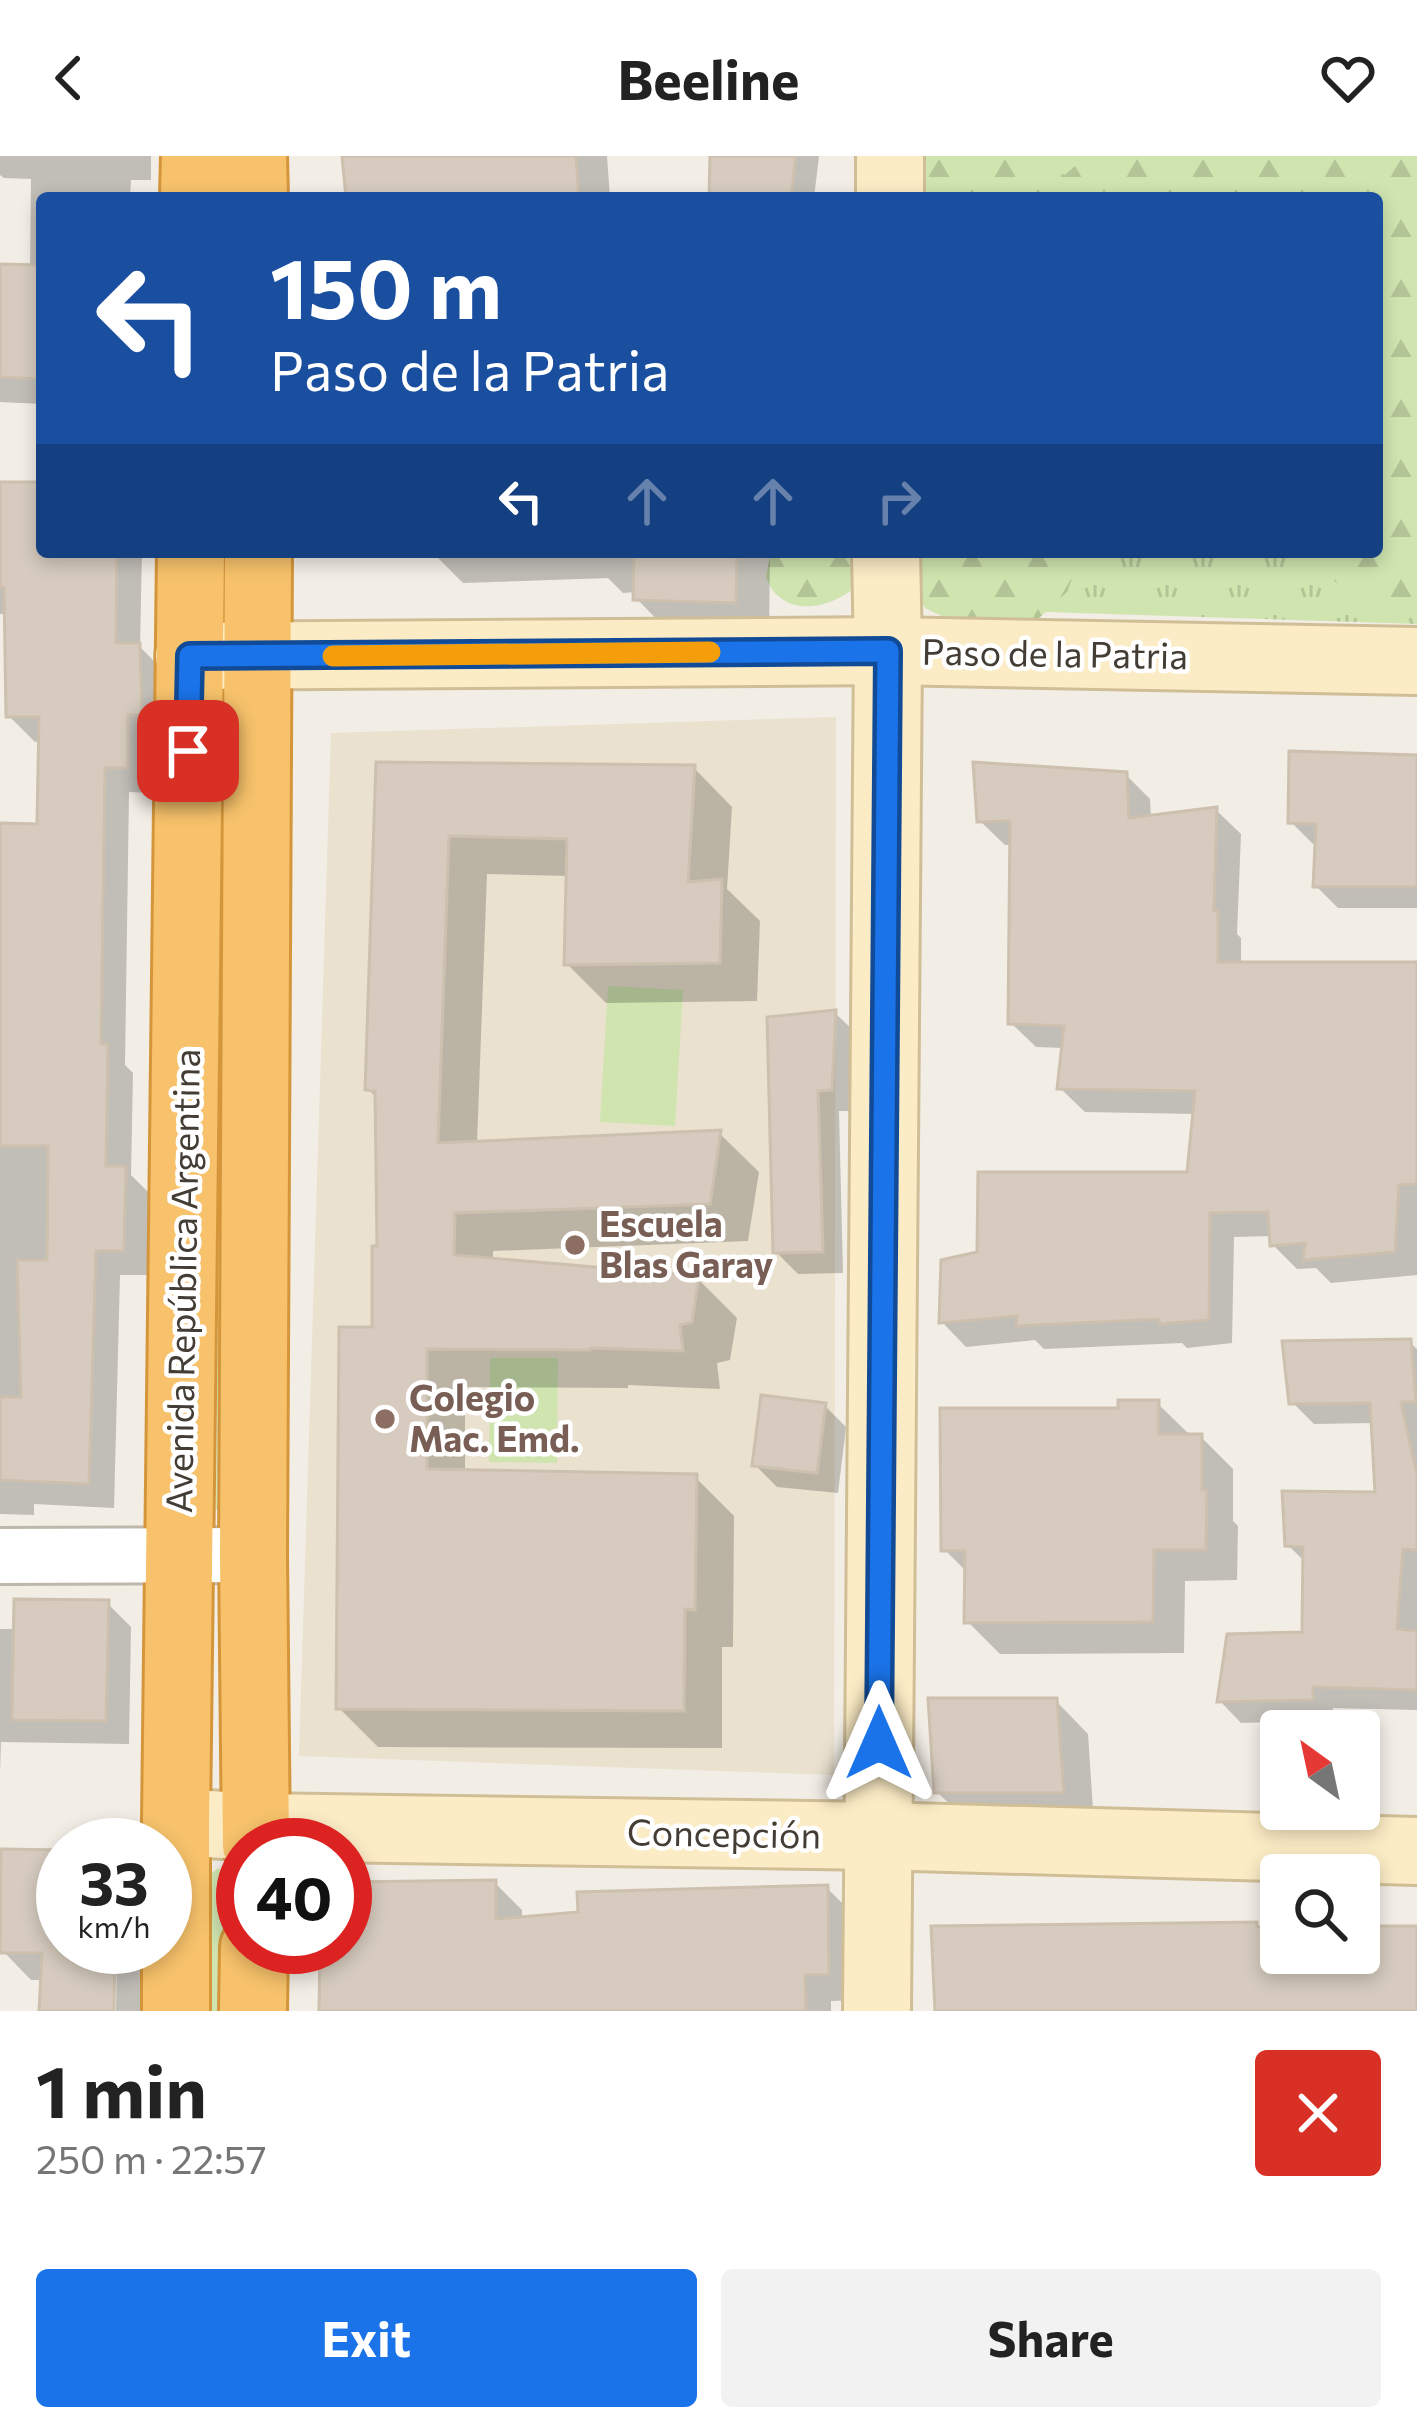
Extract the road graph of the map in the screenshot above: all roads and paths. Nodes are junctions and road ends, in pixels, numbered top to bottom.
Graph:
1 (194, 156) edge
2 (253, 156) edge
3 (890, 156) edge
4 (194, 192) edge
5 (254, 192) edge
6 (890, 192) edge
7 (190, 558) edge
8 (258, 558) edge
9 (886, 558) edge
10 (888, 651) junction
11 (190, 656) junction
12 (259, 656) junction
13 (1417, 661) edge
14 (254, 1555) junction
15 (0, 1556) edge
16 (179, 1556) junction
17 (176, 1818) edge
18 (256, 1818) edge
19 (372, 1836) edge
20 (878, 1836) junction
21 (1417, 1851) edge
22 (176, 1974) edge
23 (254, 1974) edge
24 (176, 2011) edge
25 (253, 2011) edge
26 (878, 2011) edge

1 - 4 highway
2 - 5 highway
3 - 6 street
7 - 11 highway, Avenida República Argentina
8 - 12 highway, Avenida República Argentina
9 - 10 street
10 - 12 street, Paso de la Patria
10 - 13 street, Paso de la Patria
10 - 20 street
11 - 12 street, Paso de la Patria
11 - 16 highway, Avenida República Argentina
12 - 14 highway, Avenida República Argentina
14 - 16 street
14 - 18 highway, Avenida República Argentina
15 - 16 street
16 - 17 highway, Avenida República Argentina
19 - 20 street, Concepción
20 - 21 street, Concepción
20 - 26 street
22 - 24 highway, Avenida República Argentina
23 - 25 highway

